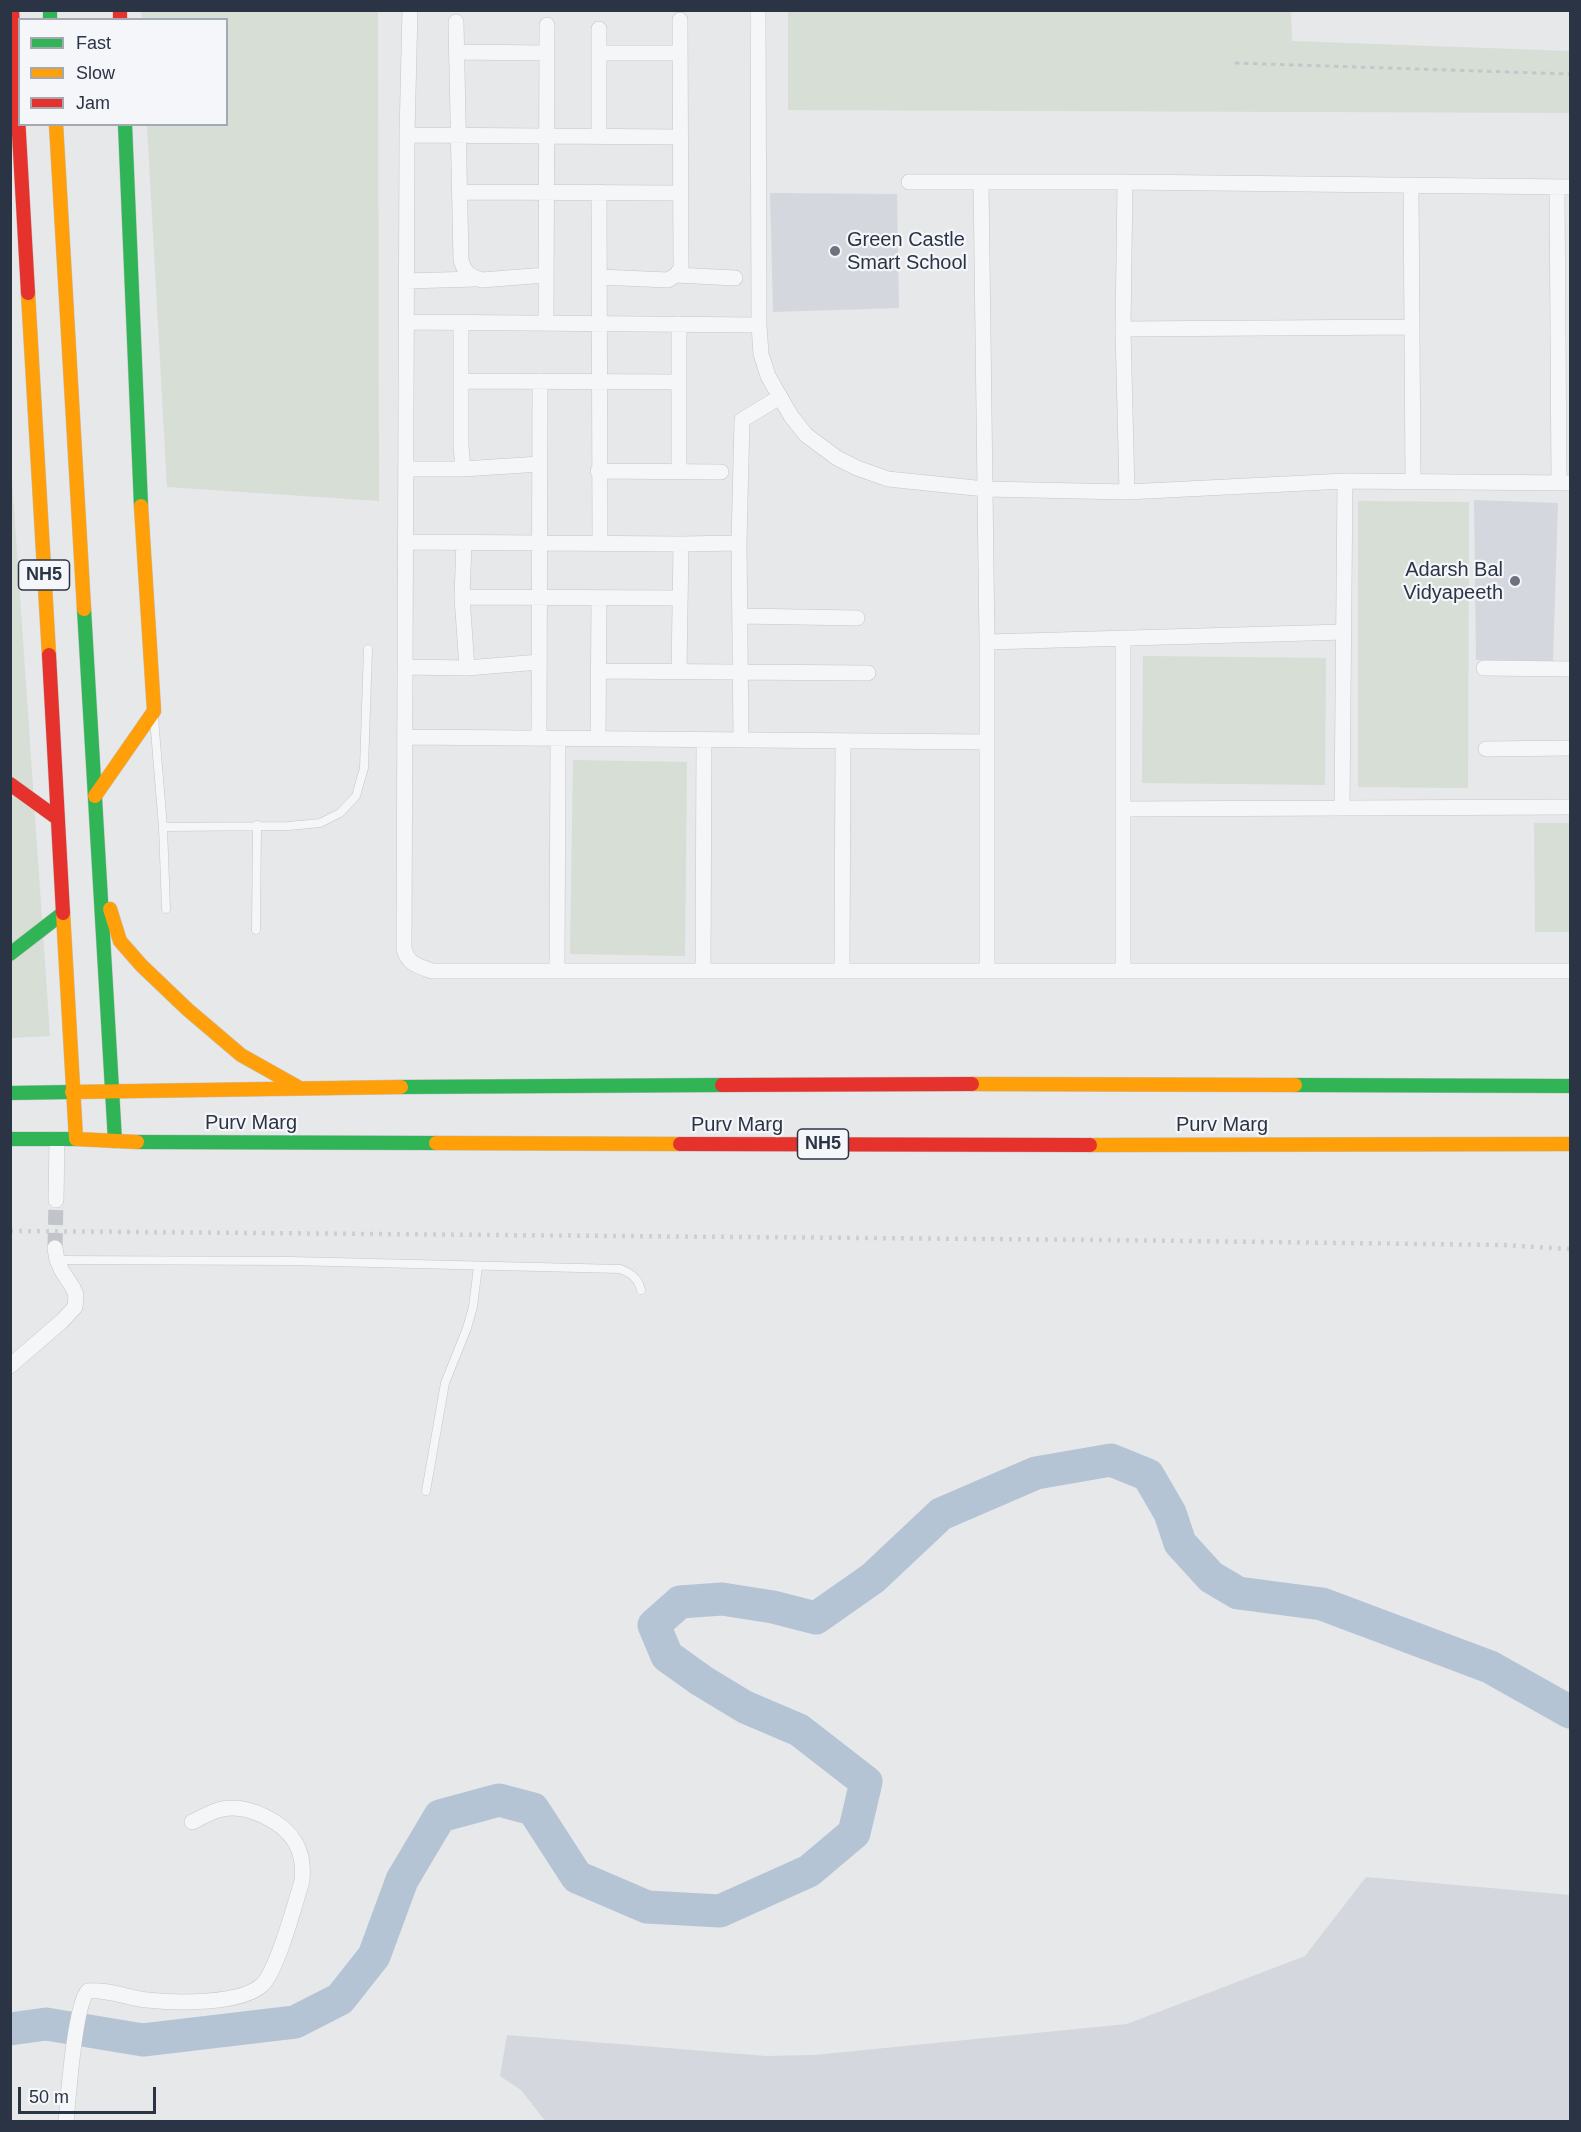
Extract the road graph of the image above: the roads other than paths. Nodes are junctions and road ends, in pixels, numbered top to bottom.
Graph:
1 (12, 10) edge
2 (410, 10) edge
3 (758, 10) edge
4 (680, 20) dead end
5 (456, 22) dead end
6 (547, 25) dead end
7 (599, 29) dead end
8 (456, 52) junction
9 (547, 53) junction
10 (599, 53) junction
11 (680, 53) junction
12 (18, 118) edge
13 (18, 126) edge
14 (56, 126) edge
15 (124, 126) edge
16 (407, 135) junction
17 (460, 135) junction
18 (547, 136) junction
19 (599, 136) junction
20 (680, 137) junction
21 (909, 182) dead end
22 (981, 182) junction
23 (1125, 182) junction
24 (1411, 186) junction
25 (1564, 187) edge
26 (460, 192) junction
27 (547, 192) junction
28 (599, 192) junction
29 (679, 193) junction
30 (546, 275) junction
31 (676, 275) junction
32 (599, 277) junction
33 (735, 278) dead end
34 (475, 279) junction
35 (406, 281) junction
36 (406, 322) junction
37 (461, 322) junction
38 (546, 323) junction
39 (599, 323) junction
40 (679, 324) junction
41 (759, 325) junction
42 (1412, 327) junction
43 (1123, 329) junction
44 (461, 381) junction
45 (540, 381) junction
46 (599, 382) junction
47 (679, 382) junction
48 (780, 397) junction
49 (540, 464) junction
50 (406, 469) junction
51 (463, 469) junction
52 (598, 471) junction
53 (679, 471) junction
54 (721, 472) dead end
55 (1345, 481) junction
56 (1413, 481) junction
57 (1564, 483) edge
58 (985, 489) junction
59 (1127, 492) junction
60 (406, 542) junction
61 (464, 542) junction
62 (541, 543) junction
63 (600, 543) junction
64 (739, 543) junction
65 (681, 544) junction
66 (462, 597) junction
67 (540, 597) junction
68 (599, 597) junction
69 (680, 598) junction
70 (741, 616) junction
71 (857, 618) dead end
72 (1344, 632) junction
73 (1123, 638) junction
74 (987, 642) junction
75 (368, 649) dead end
76 (539, 662) junction
77 (405, 667) junction
78 (466, 668) junction
79 (1484, 668) dead end
80 (1570, 669) edge
81 (598, 671) junction
82 (679, 672) junction
83 (741, 672) junction
84 (868, 673) dead end
85 (154, 711) junction
86 (405, 737) junction
87 (539, 738) junction
88 (558, 739) junction
89 (598, 739) junction
90 (704, 740) junction
91 (741, 740) junction
92 (843, 741) junction
93 (986, 742) junction
94 (1570, 748) edge
95 (1486, 749) dead end
96 (10, 784) edge
97 (95, 796) junction
98 (1570, 807) edge
99 (1342, 808) junction
100 (1124, 809) junction
101 (57, 818) junction
102 (257, 825) junction
103 (164, 827) junction
104 (100, 874) junction
105 (166, 909) dead end
106 (63, 913) junction
107 (256, 930) dead end
108 (10, 954) edge
109 (557, 970) junction
110 (703, 970) junction
111 (842, 970) junction
112 (987, 970) junction
113 (1123, 970) junction
114 (1570, 971) edge
115 (1570, 1086) edge
116 (298, 1088) junction
117 (112, 1091) junction
118 (72, 1092) junction
119 (10, 1093) edge
120 (10, 1139) edge
121 (57, 1139) junction
122 (76, 1139) junction
123 (115, 1141) junction
124 (1570, 1144) edge
125 (56, 1200) tunnel mouth
126 (56, 1254) joint
127 (477, 1266) junction
128 (641, 1290) dead end
129 (10, 1366) edge
130 (426, 1491) dead end
131 (192, 1822) dead end
132 (66, 2121) edge

1 - 12 main road, NH5
2 - 16 street
3 - 41 street
4 - 11 street
5 - 8 street
6 - 9 street
7 - 10 street
8 - 9 street
8 - 17 street
9 - 18 street
10 - 11 street
10 - 19 street
11 - 20 street
13 - 101 main road, NH5
14 - 97 main road, NH5
15 - 85 main road
16 - 17 street
16 - 35 street
17 - 18 street
17 - 26 street
18 - 19 street
18 - 27 street
19 - 20 street
20 - 29 street
21 - 22 street
22 - 23 street
22 - 58 street
23 - 24 street
23 - 43 street
24 - 25 street
24 - 42 street
25 - 57 street
26 - 27 street
26 - 34 street
27 - 28 street
27 - 30 street
28 - 29 street
28 - 32 street
29 - 31 street
30 - 34 street
30 - 38 street
31 - 32 street
31 - 33 street
32 - 39 street
34 - 35 street
35 - 36 street
36 - 37 street
36 - 50 street
37 - 38 street
37 - 44 street
38 - 39 street
39 - 40 street
39 - 46 street
40 - 41 street
40 - 47 street
41 - 48 street
42 - 43 street
42 - 56 street
43 - 59 street
44 - 45 street
44 - 51 street
45 - 46 street
45 - 49 street
46 - 47 street
46 - 52 street
47 - 53 street
48 - 58 street
48 - 64 street
49 - 51 street
49 - 62 street
50 - 51 street
50 - 60 street
52 - 53 street
52 - 63 street
53 - 54 street
55 - 56 street
55 - 59 street
55 - 72 street
56 - 57 street
58 - 59 street
58 - 74 street
60 - 61 street
60 - 77 street
61 - 62 street
61 - 66 street
62 - 63 street
62 - 67 street
63 - 65 street
64 - 65 street
64 - 70 street
65 - 69 street
66 - 67 street
66 - 78 street
67 - 68 street
67 - 76 street
68 - 69 street
68 - 81 street
69 - 82 street
70 - 71 street
70 - 83 street
72 - 73 street
72 - 99 street
73 - 74 street
73 - 100 street
74 - 93 street
75 - 102 lane
76 - 78 street
76 - 87 street
77 - 78 street
77 - 86 street
79 - 80 street
81 - 82 street
81 - 89 street
82 - 83 street
83 - 84 street
83 - 91 street
85 - 97 main road
85 - 103 lane
86 - 87 street
86 - 109 street
87 - 88 street
88 - 89 street
88 - 109 street
89 - 90 street
90 - 91 street
90 - 110 street
91 - 92 street
92 - 93 street
92 - 111 street
93 - 112 street
94 - 95 street
96 - 101 main road
97 - 104 main road, NH5
98 - 99 street
99 - 100 street
100 - 113 street
101 - 106 main road, NH5
102 - 103 lane
102 - 107 lane
103 - 105 lane
104 - 116 main road
104 - 117 main road, NH5
106 - 108 main road
106 - 118 main road, NH5
109 - 110 street
110 - 111 street
111 - 112 street
112 - 113 street
113 - 114 street
115 - 116 main road, Purv Marg
116 - 117 main road, Purv Marg
117 - 118 main road, Purv Marg
117 - 123 main road, NH5
118 - 119 main road
118 - 122 main road, NH5
120 - 121 main road, Purv Marg
121 - 122 main road, Purv Marg
121 - 125 street
122 - 123 main road, Purv Marg / NH5
123 - 124 main road, Purv Marg / NH5
126 - 127 lane
126 - 129 street
127 - 128 lane
127 - 130 lane
131 - 132 street

